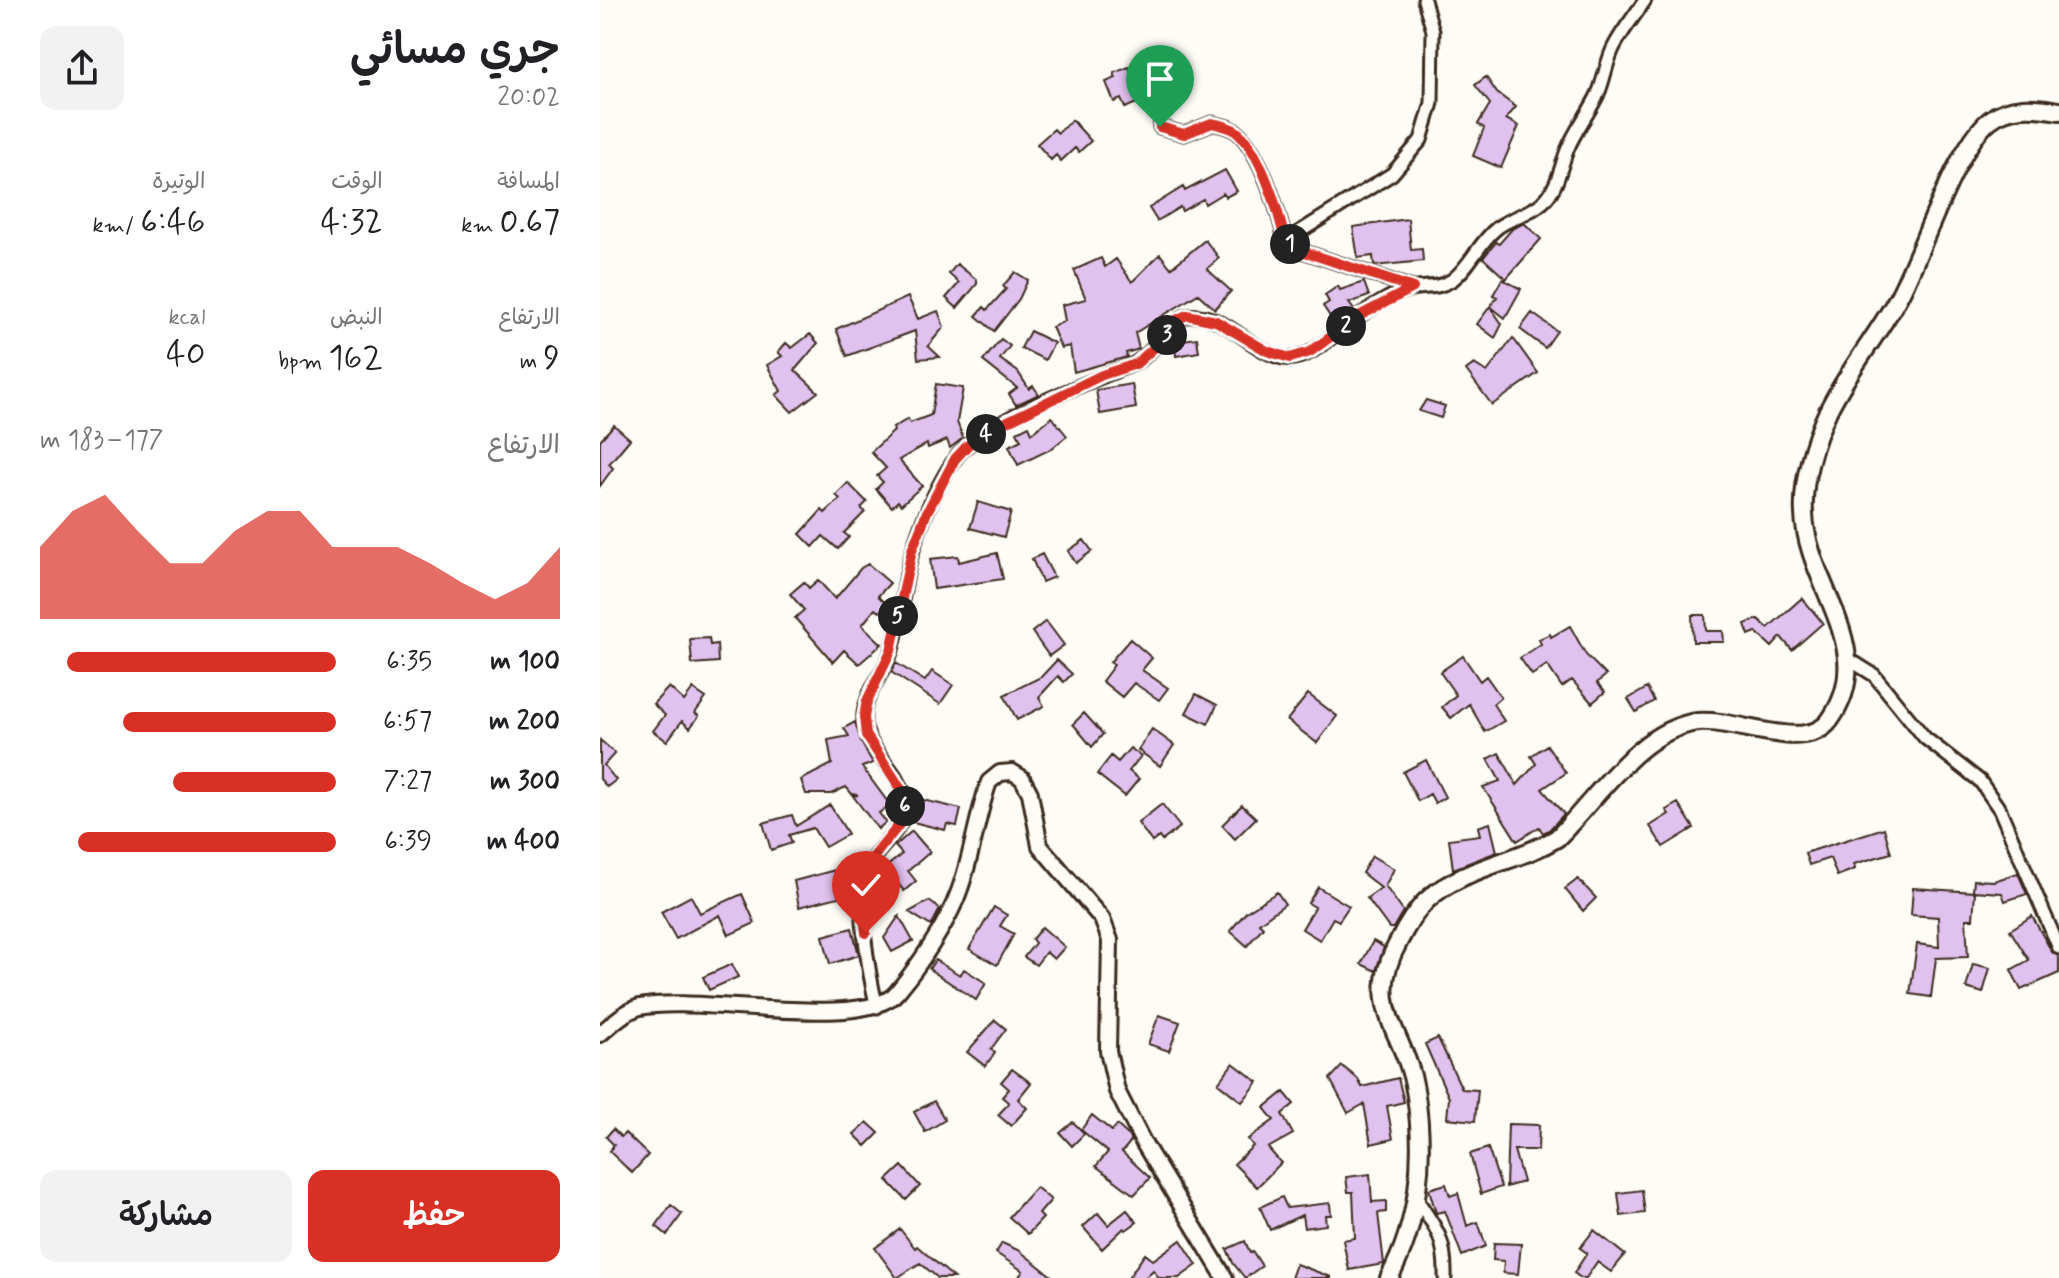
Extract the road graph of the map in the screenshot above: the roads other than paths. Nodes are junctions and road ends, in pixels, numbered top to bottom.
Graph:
1 (1424, 0) edge
2 (1645, 0) edge
3 (2059, 111) edge
4 (1160, 127) dead end
5 (1285, 241) junction
6 (1413, 288) junction
7 (1850, 660) junction
8 (2059, 948) edge
9 (877, 1007) junction
10 (600, 1034) edge
11 (1418, 1201) junction
12 (1225, 1278) edge
13 (1389, 1278) edge
14 (1445, 1278) edge

1 - 5 street
2 - 6 street
3 - 7 main road
4 - 5 street
5 - 6 street
6 - 9 street
7 - 8 street
7 - 11 main road
9 - 10 street
9 - 12 street
11 - 13 main road
11 - 14 street

